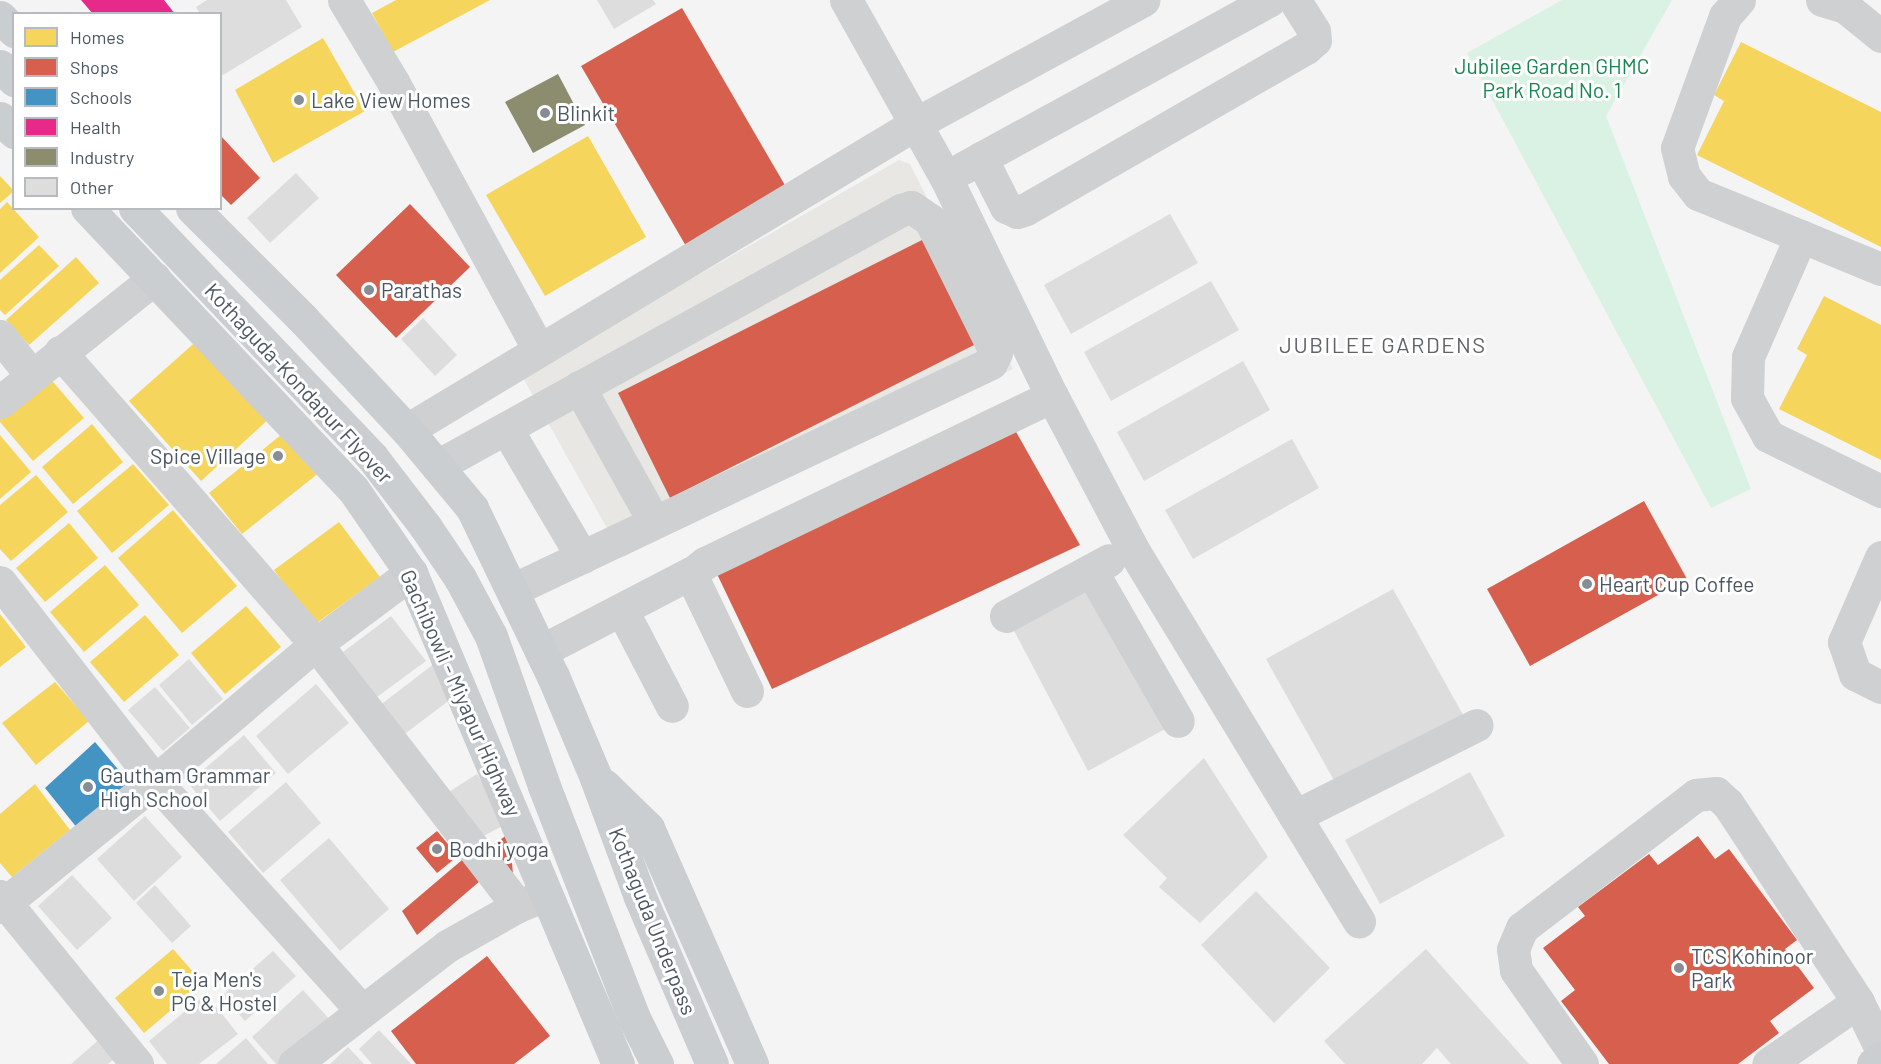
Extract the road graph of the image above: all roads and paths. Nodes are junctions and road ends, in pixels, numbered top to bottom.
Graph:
1 (344, 0) edge
2 (846, 0) edge
3 (1143, 0) edge
4 (1270, 0) edge
5 (1295, 0) edge
6 (1739, 0) edge
7 (1822, 0) edge
8 (0, 17) edge
9 (12, 29) edge
10 (1881, 36) edge
11 (0, 66) edge
12 (12, 78) edge
13 (0, 118) edge
14 (915, 124) junction
15 (12, 130) edge
16 (981, 158) junction
17 (945, 178) junction
18 (89, 210) edge
19 (137, 210) edge
20 (194, 210) edge
21 (1801, 236) junction
22 (1881, 268) edge
23 (155, 278) junction
24 (0, 336) edge
25 (539, 350) junction
26 (60, 352) junction
27 (32, 376) junction
28 (579, 387) junction
29 (1052, 396) junction
30 (0, 402) edge
31 (506, 428) junction
32 (406, 430) junction
33 (436, 466) junction
34 (1881, 491) edge
35 (654, 522) junction
36 (1132, 548) junction
37 (582, 556) junction
38 (1881, 557) edge
39 (1091, 570) junction
40 (695, 571) junction
41 (411, 573) junction
42 (0, 582) edge
43 (512, 590) junction
44 (622, 610) junction
45 (1006, 616) dead end
46 (316, 644) junction
47 (542, 651) junction
48 (1881, 687) edge
49 (747, 690) dead end
50 (672, 706) dead end
51 (1178, 721) dead end
52 (1477, 725) dead end
53 (596, 778) junction
54 (155, 781) junction
55 (1295, 816) junction
56 (533, 900) junction
57 (2, 902) edge
58 (1359, 921) dead end
59 (1857, 1002) junction
60 (362, 1011) junction
61 (1881, 1049) edge
62 (1881, 1058) edge
63 (137, 1064) edge
64 (294, 1064) edge
65 (618, 1064) edge
66 (657, 1064) edge
67 (712, 1064) edge
68 (752, 1064) edge
69 (1582, 1064) edge
70 (1768, 1064) edge
71 (1873, 1064) edge

1 - 25 street
2 - 14 street
3 - 14 street
4 - 16 street
5 - 16 street
6 - 21 street
7 - 10 street
8 - 9 main road
11 - 12 main road
13 - 15 main road
14 - 17 street
14 - 25 street
16 - 17 street
17 - 29 street
18 - 23 main road, Gachibowli - Miyapur Highway
19 - 66 main road, Kothaguda-Kondapur Flyover
20 - 32 main road
21 - 22 street
21 - 34 street
23 - 26 street
23 - 41 main road, Gachibowli - Miyapur Highway
24 - 27 street
25 - 32 street
26 - 27 street
26 - 46 street
27 - 30 street
28 - 31 street
28 - 35 street
28 - 35 street
29 - 36 street
29 - 40 street
31 - 33 street
31 - 37 street
32 - 33 main road
33 - 43 main road
35 - 37 street
36 - 39 street
36 - 55 street
37 - 43 street
38 - 48 street
39 - 45 street
39 - 51 street
40 - 44 street
40 - 49 street
41 - 46 street
41 - 56 main road, Gachibowli - Miyapur Highway
42 - 54 street
43 - 47 main road
44 - 47 street
44 - 50 street
46 - 54 street
46 - 56 street
47 - 53 main road
52 - 55 street
53 - 67 main road, Kothaguda Underpass
53 - 68 main road
54 - 57 street
54 - 60 street
55 - 58 street
56 - 60 street
56 - 65 main road, Gachibowli - Miyapur Highway
57 - 63 street
59 - 61 street
59 - 69 street
59 - 70 street
60 - 64 street
62 - 71 main road

